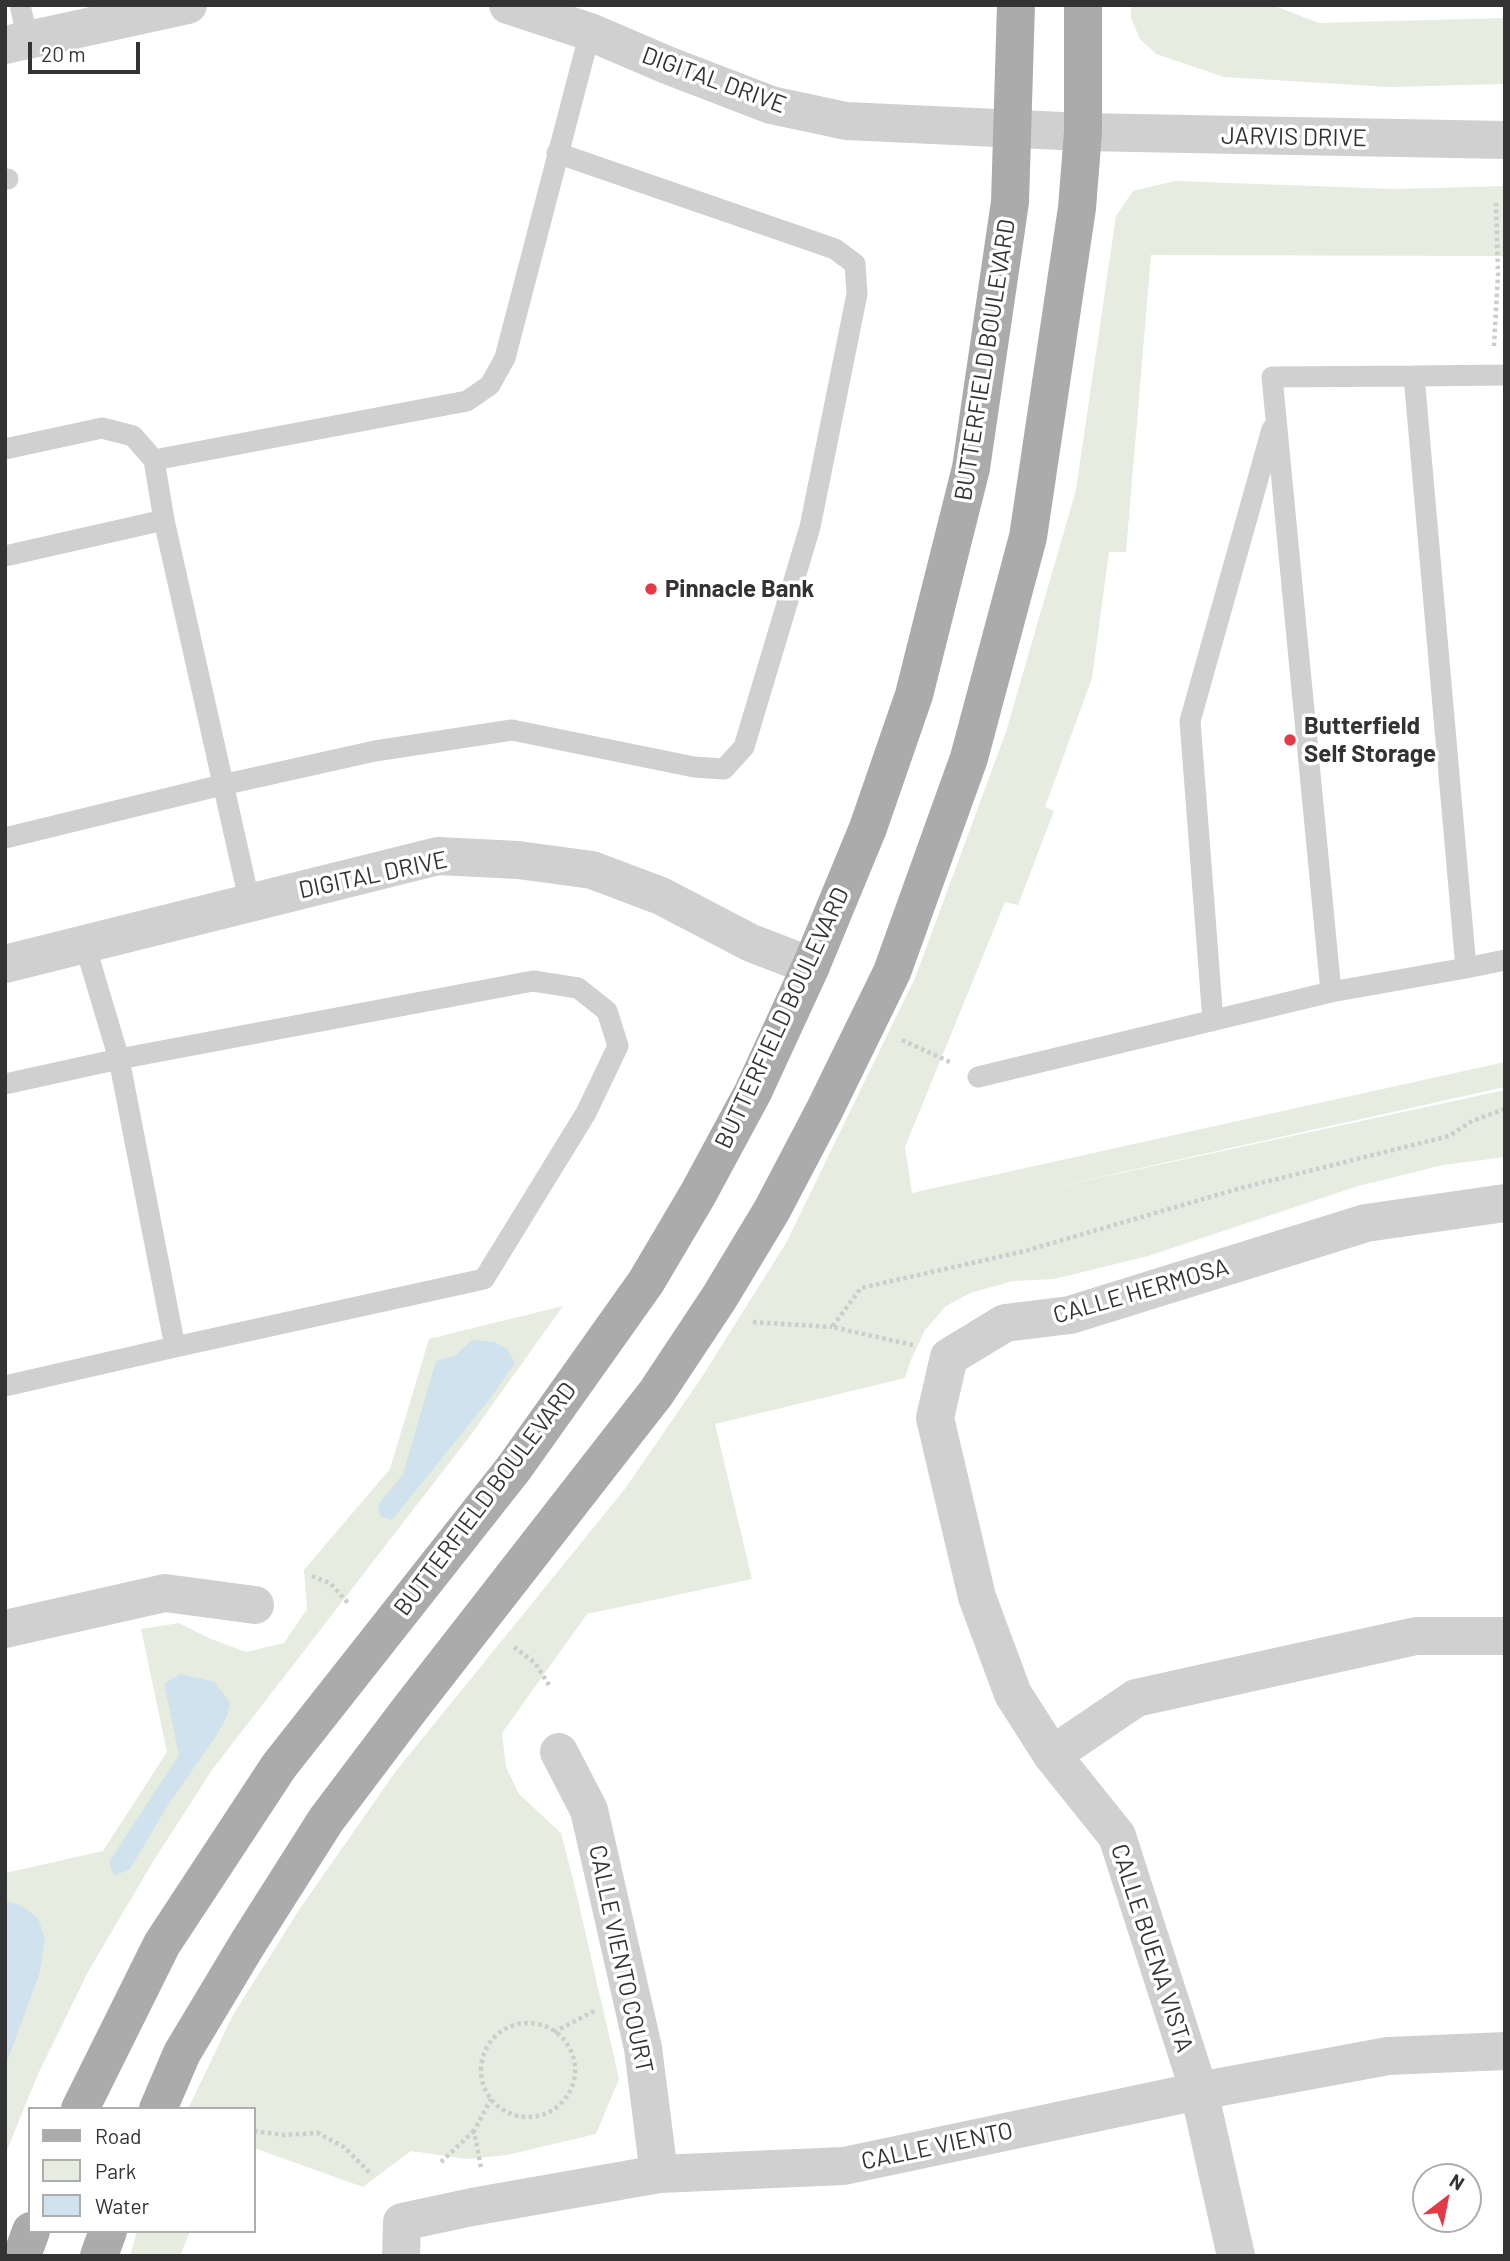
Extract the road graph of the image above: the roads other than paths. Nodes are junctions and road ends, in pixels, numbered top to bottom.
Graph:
1 (188, 5) edge
2 (508, 5) edge
3 (1016, 5) edge
4 (1083, 5) edge
5 (18, 30) edge
6 (590, 32) junction
7 (1012, 129) junction
8 (1083, 132) junction
9 (1505, 140) edge
10 (557, 153) junction
11 (1505, 375) edge
12 (1414, 376) junction
13 (1276, 417) junction
14 (5, 449) edge
15 (154, 460) junction
16 (164, 520) junction
17 (5, 556) edge
18 (222, 785) junction
19 (5, 838) edge
20 (250, 904) junction
21 (85, 945) junction
22 (1505, 960) edge
23 (5, 964) edge
24 (811, 966) junction
25 (1466, 968) junction
26 (1331, 992) junction
27 (1213, 1021) junction
28 (119, 1059) junction
29 (978, 1077) dead end
30 (5, 1084) edge
31 (1505, 1203) edge
32 (174, 1347) junction
33 (5, 1386) edge
34 (256, 1605) dead end
35 (5, 1629) edge
36 (1505, 1636) edge
37 (559, 1752) dead end
38 (1052, 1755) junction
39 (1505, 2051) edge
40 (1199, 2091) junction
41 (81, 2107) edge
42 (159, 2107) edge
43 (659, 2174) junction
44 (30, 2233) edge
45 (107, 2233) edge
46 (22, 2256) edge
47 (99, 2256) edge
48 (401, 2256) edge
49 (1236, 2256) edge

1 - 5 street
2 - 6 street, DIGITAL DRIVE
3 - 7 main road, BUTTERFIELD BOULEVARD
4 - 8 main road
6 - 7 street, DIGITAL DRIVE
6 - 10 lane
7 - 8 street, DIGITAL DRIVE
7 - 24 main road, BUTTERFIELD BOULEVARD
8 - 9 street, JARVIS DRIVE
8 - 42 main road
10 - 15 lane
10 - 18 lane
11 - 12 lane
12 - 13 lane
12 - 25 lane
13 - 26 lane
13 - 27 lane
14 - 15 lane
15 - 16 lane
16 - 17 lane
16 - 18 lane
18 - 19 lane
18 - 20 lane
20 - 21 street, DIGITAL DRIVE
20 - 24 street, DIGITAL DRIVE
21 - 23 street, DIGITAL DRIVE
21 - 28 lane
22 - 25 lane
24 - 41 main road, BUTTERFIELD BOULEVARD
25 - 26 lane
26 - 27 lane
27 - 29 lane
28 - 30 lane
28 - 32 lane
28 - 32 lane
31 - 38 street, CALLE HERMOSA
32 - 33 lane
34 - 35 street
36 - 38 street
37 - 43 street, CALLE VIENTO COURT
38 - 40 street, CALLE BUENA VISTA
39 - 40 street, CALLE VIENTO
40 - 43 street, CALLE VIENTO
40 - 49 street, CALLE BUENA VISTA
43 - 48 street, CALLE VIENTO
44 - 46 main road
45 - 47 main road

